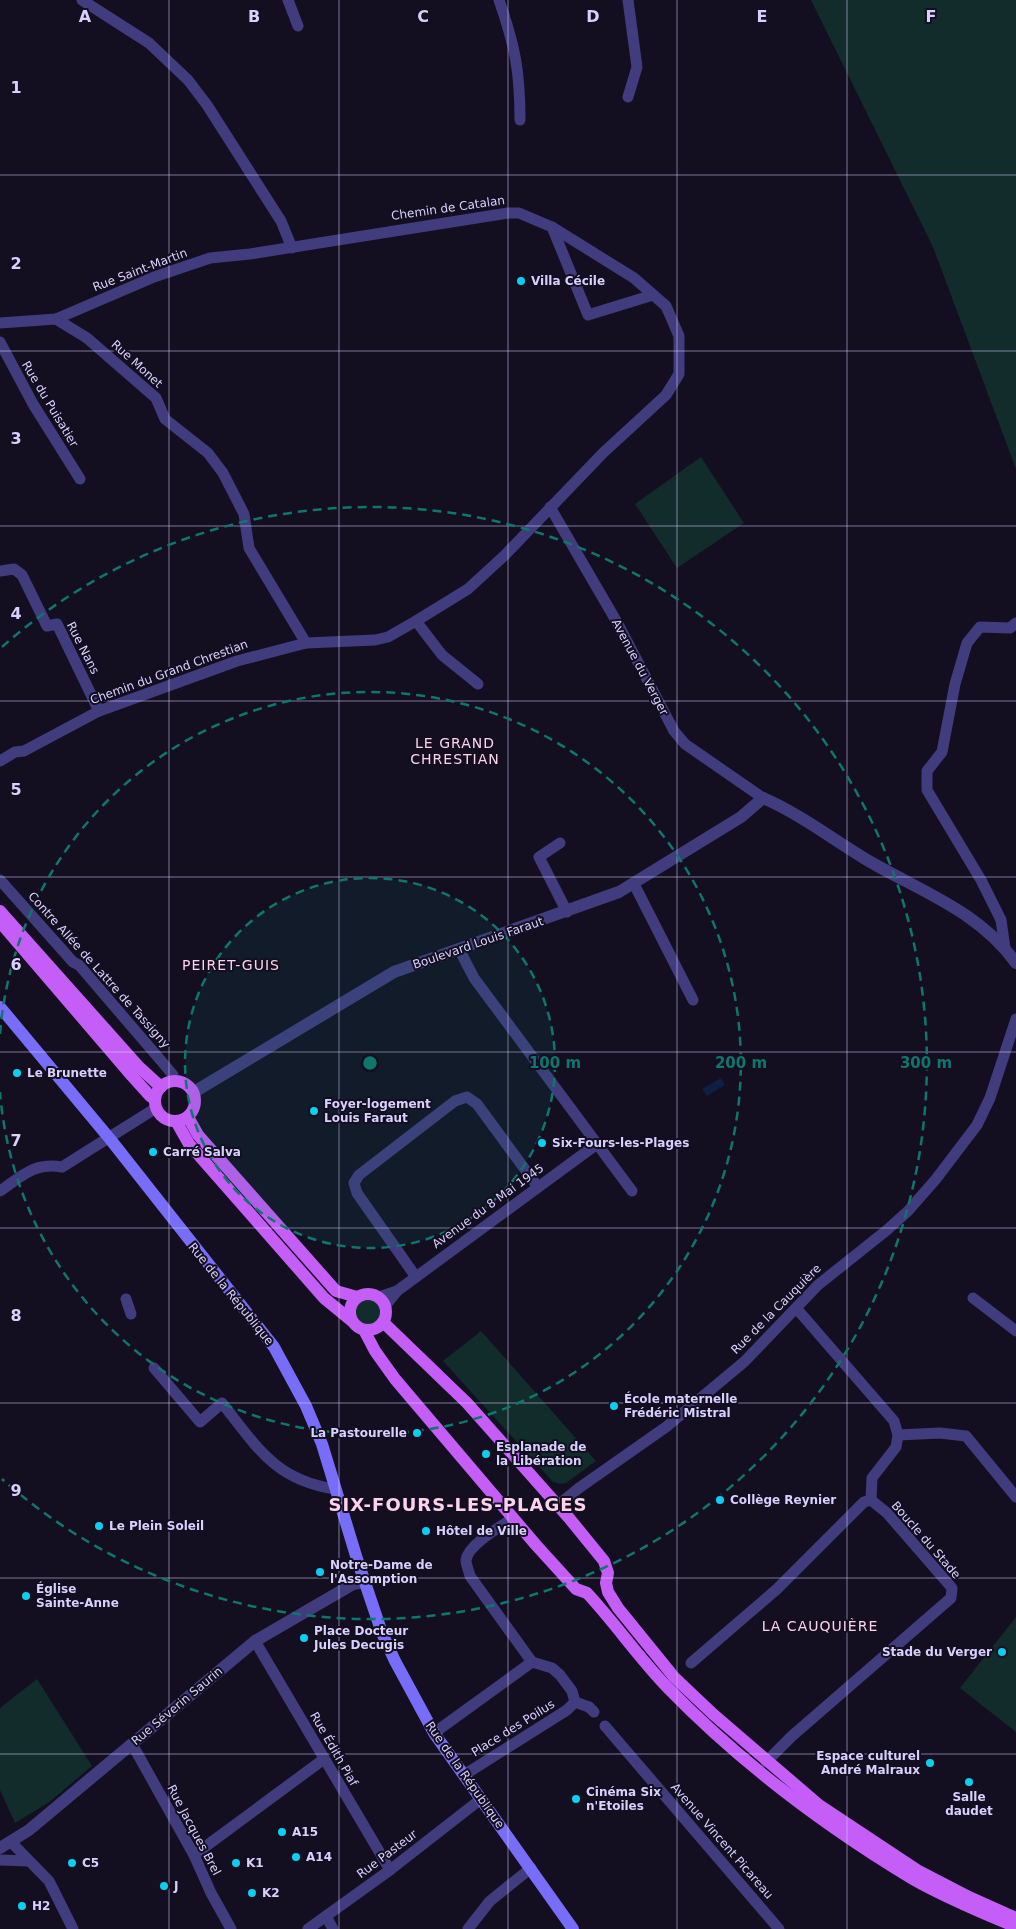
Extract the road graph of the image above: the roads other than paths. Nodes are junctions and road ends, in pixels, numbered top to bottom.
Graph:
1 (82, 0) edge
2 (93, 0) edge
3 (288, 0) edge
4 (499, 0) edge
5 (628, 0) edge
6 (98, 12) junction
7 (298, 26) dead end
8 (628, 97) dead end
9 (520, 120) dead end
10 (552, 227) junction
11 (292, 248) junction
12 (653, 295) junction
13 (56, 319) junction
14 (0, 323) edge
15 (0, 342) edge
16 (80, 478) dead end
17 (550, 507) junction
18 (0, 571) edge
19 (416, 621) junction
20 (1016, 623) edge
21 (306, 643) junction
22 (478, 684) dead end
23 (99, 711) junction
24 (0, 761) edge
25 (763, 798) junction
26 (560, 843) dead end
27 (0, 880) edge
28 (634, 884) junction
29 (0, 911) edge
30 (567, 912) junction
31 (0, 922) edge
32 (1005, 948) junction
33 (459, 949) junction
34 (1016, 963) edge
35 (693, 1000) dead end
36 (0, 1007) edge
37 (1016, 1019) edge
38 (173, 1080) junction
39 (194, 1092) junction
40 (157, 1098) junction
41 (182, 1119) junction
42 (110, 1139) junction
43 (597, 1144) junction
44 (538, 1186) junction
45 (0, 1191) edge
46 (632, 1191) dead end
47 (416, 1276) junction
48 (357, 1297) junction
49 (973, 1298) dead end
50 (126, 1299) dead end
51 (382, 1302) junction
52 (796, 1310) junction
53 (132, 1314) dead end
54 (352, 1321) junction
55 (384, 1322) junction
56 (364, 1330) junction
57 (1016, 1331) edge
58 (154, 1368) dead end
59 (898, 1435) junction
60 (335, 1488) junction
61 (1016, 1497) edge
62 (870, 1500) junction
63 (557, 1506) junction
64 (513, 1518) junction
65 (365, 1582) junction
66 (606, 1583) junction
67 (587, 1593) junction
68 (255, 1641) junction
69 (532, 1662) junction
70 (691, 1663) dead end
71 (575, 1702) junction
72 (591, 1710) dead end
73 (605, 1726) dead end
74 (434, 1733) junction
75 (132, 1744) junction
76 (324, 1759) junction
77 (766, 1762) junction
78 (464, 1775) junction
79 (480, 1799) junction
80 (6, 1845) edge
81 (194, 1854) junction
82 (0, 1860) edge
83 (28, 1862) junction
84 (531, 1868) junction
85 (390, 1870) junction
86 (326, 1916) junction
87 (1016, 1918) edge
88 (1016, 1927) edge
89 (73, 1929) edge
90 (231, 1929) edge
91 (308, 1929) edge
92 (333, 1929) edge
93 (468, 1929) edge
94 (573, 1929) edge
95 (779, 1929) edge

1 - 6 street
2 - 6 street
3 - 7 street
4 - 9 street
5 - 8 street
6 - 11 street
10 - 11 street, Chemin de Catalan
10 - 12 street, Chemin de Catalan
10 - 12 street
11 - 13 street, Rue Saint-Martin
12 - 17 street, Chemin de Catalan
13 - 14 street, Rue Saint-Martin
13 - 21 street, Rue Monet
15 - 16 street, Rue du Puisatier
17 - 19 street, Chemin du Grand Chrestian
17 - 25 street, Avenue du Verger
18 - 23 street, Rue Nans
19 - 21 street, Chemin du Grand Chrestian
19 - 22 street
20 - 32 street
21 - 23 street, Chemin du Grand Chrestian
23 - 24 street, Chemin du Grand Chrestian
25 - 28 street, Boulevard Louis Faraut
25 - 32 street, Avenue du Verger
26 - 30 street
27 - 38 street, Contre Allée de Lattre de Tassigny
28 - 30 street, Boulevard Louis Faraut
28 - 35 street
29 - 40 main road
30 - 33 street, Boulevard Louis Faraut
31 - 40 main road
32 - 34 street, Avenue du Verger
33 - 39 street, Boulevard Louis Faraut
33 - 43 street
36 - 42 main road, Rue de la République
37 - 52 street, Rue de la Cauquière
38 - 39 main road
38 - 40 main road
39 - 41 main road
40 - 41 main road
40 - 42 street
41 - 48 main road
41 - 54 main road
42 - 45 street
42 - 60 main road, Rue de la République
43 - 44 street, Avenue du 8 Mai 1945
43 - 46 street
44 - 47 street, Avenue du 8 Mai 1945
44 - 47 street
47 - 51 street, Avenue du 8 Mai 1945
48 - 51 main road
48 - 54 main road
49 - 57 street
50 - 53 street
51 - 55 main road
52 - 59 street
52 - 63 street, Rue de la Cauquière
54 - 56 main road
55 - 56 main road
55 - 63 main road
56 - 64 main road
58 - 60 street
59 - 61 street
59 - 62 street
60 - 65 main road, Rue de la République
62 - 70 street
62 - 77 street, Boucle du Stade
63 - 66 main road
64 - 67 main road
64 - 69 street
65 - 68 street, Rue Séverin Saurin
65 - 74 main road, Rue de la République
66 - 67 main road
66 - 77 main road
67 - 88 main road
68 - 75 street, Rue Séverin Saurin
68 - 76 street, Rue Édith Piaf
69 - 71 street
69 - 74 street
71 - 72 street
71 - 78 street, Place des Poilus
73 - 95 street, Avenue Vincent Picareau
74 - 78 main road, Rue de la République
75 - 80 street, Rue Séverin Saurin
75 - 81 street, Rue Jacques Brel
76 - 81 street
76 - 85 street, Rue Édith Piaf
77 - 87 main road
78 - 79 main road, Rue de la République
79 - 84 main road, Rue de la République
79 - 85 street, Rue Pasteur
80 - 83 street
81 - 90 street, Rue Jacques Brel
82 - 83 street
83 - 89 street
84 - 93 street
84 - 94 main road, Rue de la République
85 - 86 street, Rue Pasteur
86 - 91 street, Rue Pasteur
86 - 92 street

